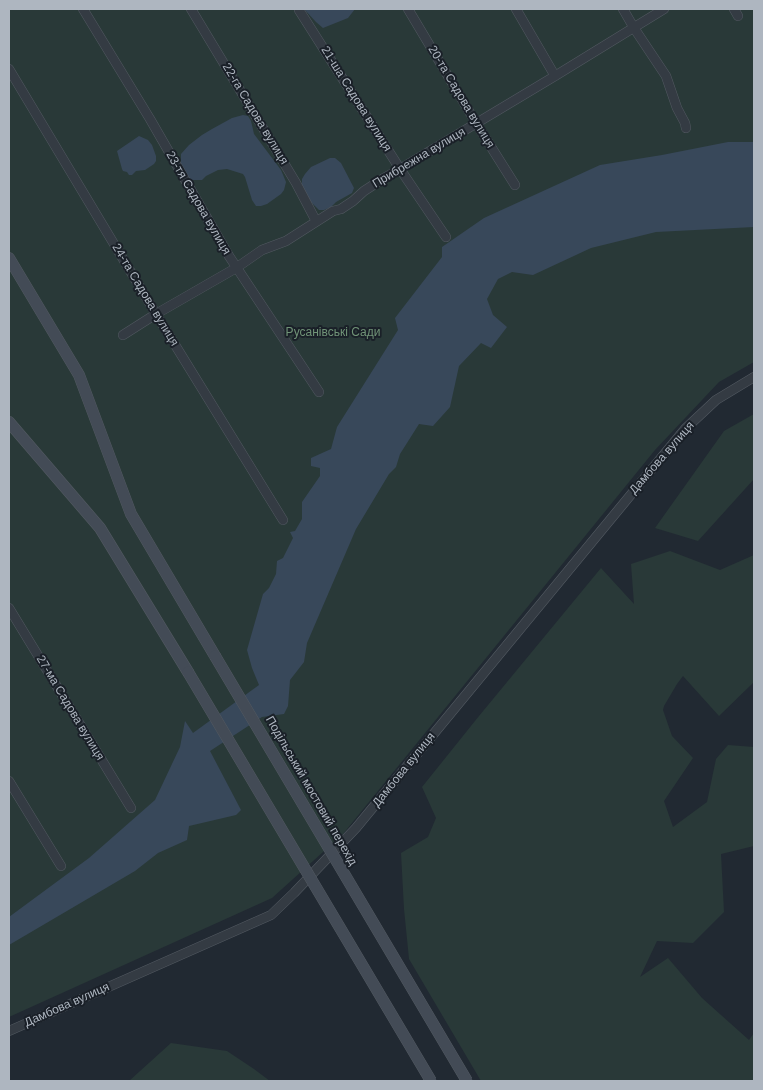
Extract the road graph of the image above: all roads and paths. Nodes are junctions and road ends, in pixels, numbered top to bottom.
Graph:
1 (83, 9) edge
2 (191, 9) edge
3 (408, 9) edge
4 (516, 9) edge
5 (623, 9) edge
6 (664, 9) edge
7 (300, 10) edge
8 (634, 28) junction
9 (9, 69) edge
10 (555, 76) junction
11 (476, 123) junction
12 (686, 128) dead end
13 (400, 169) junction
14 (515, 185) dead end
15 (316, 221) junction
16 (446, 237) dead end
17 (9, 258) edge
18 (236, 268) junction
19 (156, 314) junction
20 (123, 335) dead end
21 (754, 377) edge
22 (319, 392) dead end
23 (9, 422) edge
24 (283, 520) dead end
25 (9, 608) edge
26 (9, 781) edge
27 (131, 808) dead end
28 (61, 866) dead end
29 (9, 1031) edge
30 (431, 1081) edge
31 (467, 1081) edge

1 - 18 street, 23-тя Садова вулиця
2 - 15 street, 22-га Садова вулиця
3 - 11 street, 20-та Садова вулиця
4 - 10 street
5 - 8 street
6 - 8 street, Прибрежна вулиця
7 - 13 street, 21-ша Садова вулиця
8 - 10 street, Прибрежна вулиця
8 - 12 street
9 - 19 street, 24-та Садова вулиця
10 - 11 street, Прибрежна вулиця
11 - 13 street, Прибрежна вулиця
11 - 14 street, 20-та Садова вулиця
13 - 15 street, Прибрежна вулиця
13 - 16 street, 21-ша Садова вулиця
15 - 18 street, Прибрежна вулиця
17 - 31 main road, Подільський мостовий перехід, bridge
18 - 19 street, Прибрежна вулиця
18 - 22 street, 23-тя Садова вулиця
19 - 20 street, Прибрежна вулиця
19 - 24 street, 24-та Садова вулиця
21 - 29 street, Дамбова вулиця
23 - 30 main road, bridge
25 - 27 street, 27-ма Садова вулиця
26 - 28 street

